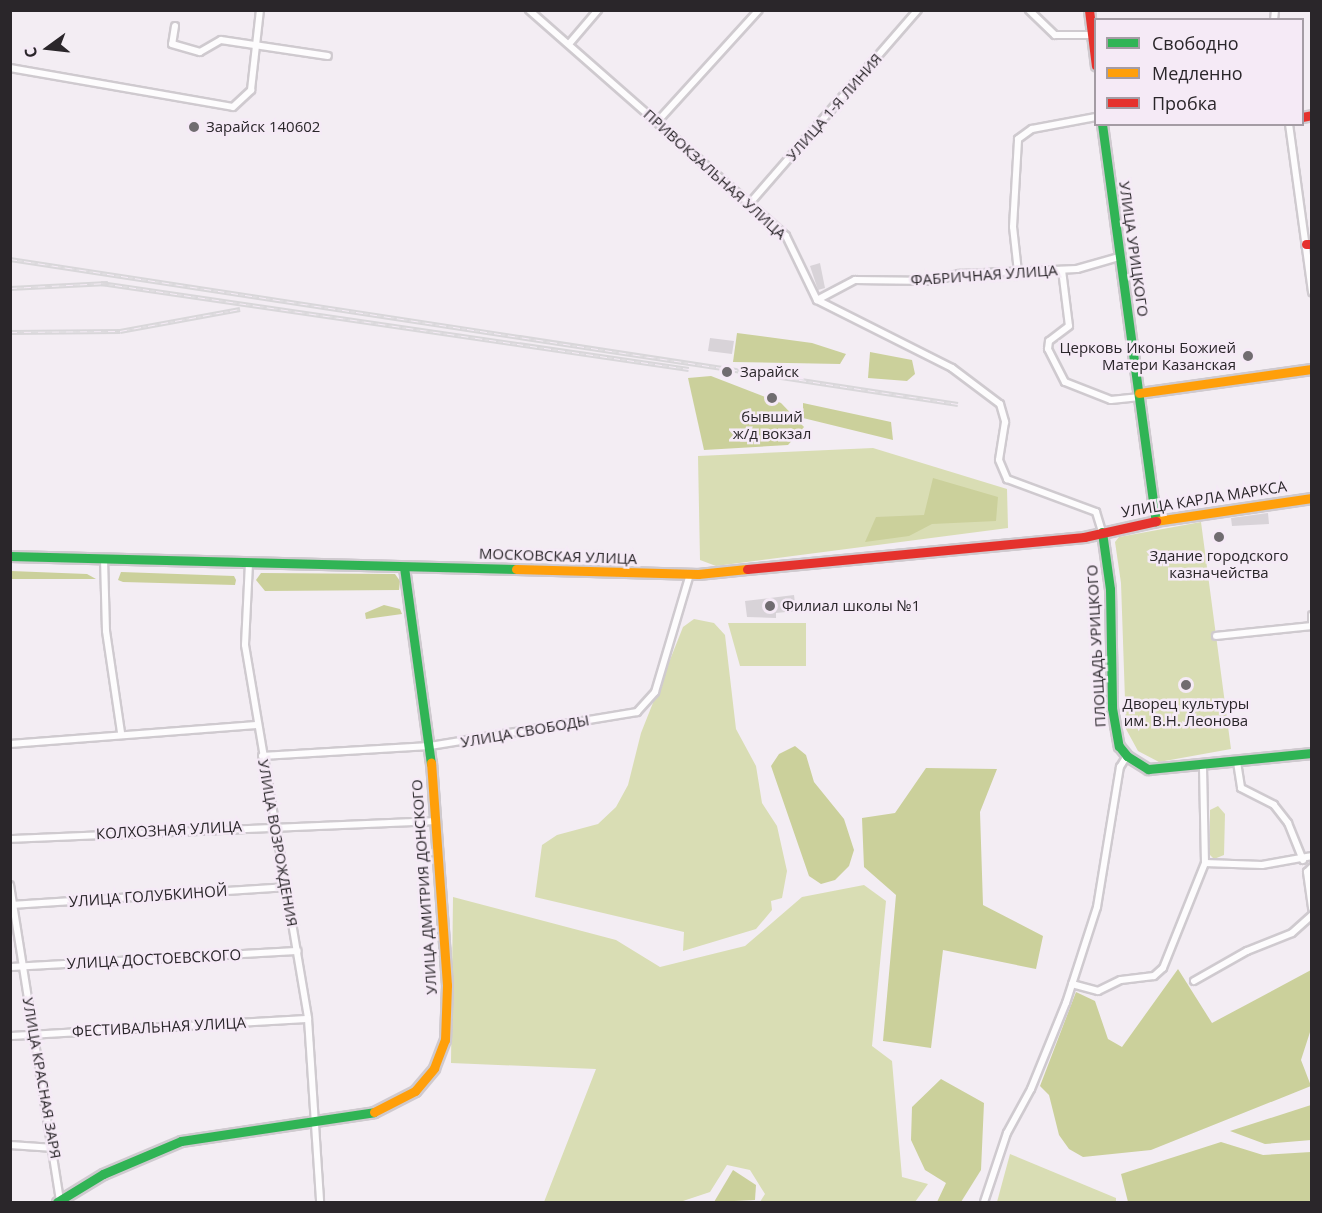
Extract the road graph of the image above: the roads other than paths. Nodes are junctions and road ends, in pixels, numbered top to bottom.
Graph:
1 (261, 10) edge
2 (529, 10) edge
3 (598, 10) edge
4 (759, 10) edge
5 (918, 10) edge
6 (1029, 10) edge
7 (1089, 10) edge
8 (175, 26) dead end
9 (1094, 35) edge
10 (569, 44) junction
11 (256, 45) junction
12 (328, 56) dead end
13 (10, 68) edge
14 (1094, 117) edge
15 (657, 122) junction
16 (1102, 126) edge
17 (1289, 126) edge
18 (750, 203) junction
19 (1309, 244) edge
20 (1119, 257) junction
21 (1062, 270) junction
22 (1018, 272) junction
23 (1311, 292) edge
24 (817, 300) junction
25 (1311, 369) edge
26 (1139, 395) junction
27 (1311, 498) edge
28 (1156, 521) junction
29 (1102, 532) junction
30 (10, 556) edge
31 (104, 559) junction
32 (249, 563) junction
33 (404, 567) junction
34 (690, 574) junction
35 (1311, 615) edge
36 (1311, 626) edge
37 (1216, 636) dead end
38 (256, 725) junction
39 (121, 734) junction
40 (10, 744) edge
41 (430, 746) junction
42 (1311, 753) edge
43 (262, 756) junction
44 (1127, 756) junction
45 (1237, 762) junction
46 (1203, 765) junction
47 (435, 821) junction
48 (273, 825) junction
49 (10, 838) edge
50 (1311, 856) edge
51 (1303, 860) junction
52 (1205, 863) junction
53 (1311, 867) edge
54 (10, 885) edge
55 (285, 887) junction
56 (12, 905) edge
57 (1311, 909) edge
58 (1311, 915) edge
59 (298, 951) junction
60 (23, 966) junction
61 (10, 967) edge
62 (1194, 981) dead end
63 (1072, 984) junction
64 (308, 1018) junction
65 (34, 1034) junction
66 (10, 1036) edge
67 (316, 1122) junction
68 (10, 1144) edge
69 (54, 1148) junction
70 (58, 1201) edge
71 (320, 1203) edge
72 (984, 1203) edge

1 - 11 street
2 - 10 street, ПРИВОКЗАЛЬНАЯ УЛИЦА
3 - 10 street
4 - 15 street
5 - 18 street, УЛИЦА 1-Я ЛИНИЯ
6 - 9 street
7 - 9 main road
8 - 11 street
10 - 15 street, ПРИВОКЗАЛЬНАЯ УЛИЦА
11 - 12 street
11 - 13 street
14 - 22 street
15 - 18 street, ПРИВОКЗАЛЬНАЯ УЛИЦА
16 - 20 main road, УЛИЦА УРИЦКОГО
17 - 19 street
18 - 24 street, ПРИВОКЗАЛЬНАЯ УЛИЦА
19 - 23 street
20 - 21 street, ФАБРИЧНАЯ УЛИЦА
20 - 26 main road, УЛИЦА УРИЦКОГО
21 - 22 street, ФАБРИЧНАЯ УЛИЦА
21 - 26 street
22 - 24 street, ФАБРИЧНАЯ УЛИЦА
24 - 29 street
25 - 26 main road
26 - 28 main road, УЛИЦА УРИЦКОГО
27 - 28 main road, УЛИЦА КАРЛА МАРКСА
28 - 29 main road, УЛИЦА КАРЛА МАРКСА
29 - 34 main road, МОСКОВСКАЯ УЛИЦА
29 - 44 main road, ПЛОЩАДЬ УРИЦКОГО
30 - 31 main road, МОСКОВСКАЯ УЛИЦА
31 - 32 main road, МОСКОВСКАЯ УЛИЦА
31 - 39 street
32 - 33 main road, МОСКОВСКАЯ УЛИЦА
32 - 38 street, УЛИЦА ВОЗРОЖДЕНИЯ
33 - 34 main road, МОСКОВСКАЯ УЛИЦА
33 - 41 main road, УЛИЦА ДМИТРИЯ ДОНСКОГО
34 - 41 street, УЛИЦА СВОБОДЫ
35 - 36 street
36 - 37 street
38 - 39 street
38 - 43 street, УЛИЦА ВОЗРОЖДЕНИЯ
39 - 40 street
41 - 43 street, УЛИЦА СВОБОДЫ
41 - 47 main road, УЛИЦА ДМИТРИЯ ДОНСКОГО
42 - 45 main road
43 - 48 street, УЛИЦА ВОЗРОЖДЕНИЯ
44 - 46 main road
44 - 63 street
45 - 46 main road
45 - 51 street
46 - 52 street
47 - 48 street, КОЛХОЗНАЯ УЛИЦА
47 - 67 main road, УЛИЦА ДМИТРИЯ ДОНСКОГО
48 - 49 street, КОЛХОЗНАЯ УЛИЦА
48 - 55 street, УЛИЦА ВОЗРОЖДЕНИЯ
50 - 51 street
51 - 52 street
52 - 63 street
53 - 57 street
54 - 56 street, УЛИЦА КРАСНАЯ ЗАРЯ
55 - 56 street, УЛИЦА ГОЛУБКИНОЙ
55 - 59 street, УЛИЦА ВОЗРОЖДЕНИЯ
56 - 60 street, УЛИЦА КРАСНАЯ ЗАРЯ
58 - 62 street
59 - 60 street, УЛИЦА ДОСТОЕВСКОГО
59 - 64 street, УЛИЦА ВОЗРОЖДЕНИЯ
60 - 61 street, УЛИЦА ДОСТОЕВСКОГО
60 - 65 street, УЛИЦА КРАСНАЯ ЗАРЯ
63 - 72 street
64 - 65 street, ФЕСТИВАЛЬНАЯ УЛИЦА
64 - 67 street, УЛИЦА ВОЗРОЖДЕНИЯ
65 - 66 street, ФЕСТИВАЛЬНАЯ УЛИЦА
65 - 69 street, УЛИЦА КРАСНАЯ ЗАРЯ
67 - 70 main road, УЛИЦА ДМИТРИЯ ДОНСКОГО
67 - 71 street, УЛИЦА ВОЗРОЖДЕНИЯ
68 - 69 street
69 - 70 street, УЛИЦА КРАСНАЯ ЗАРЯ

